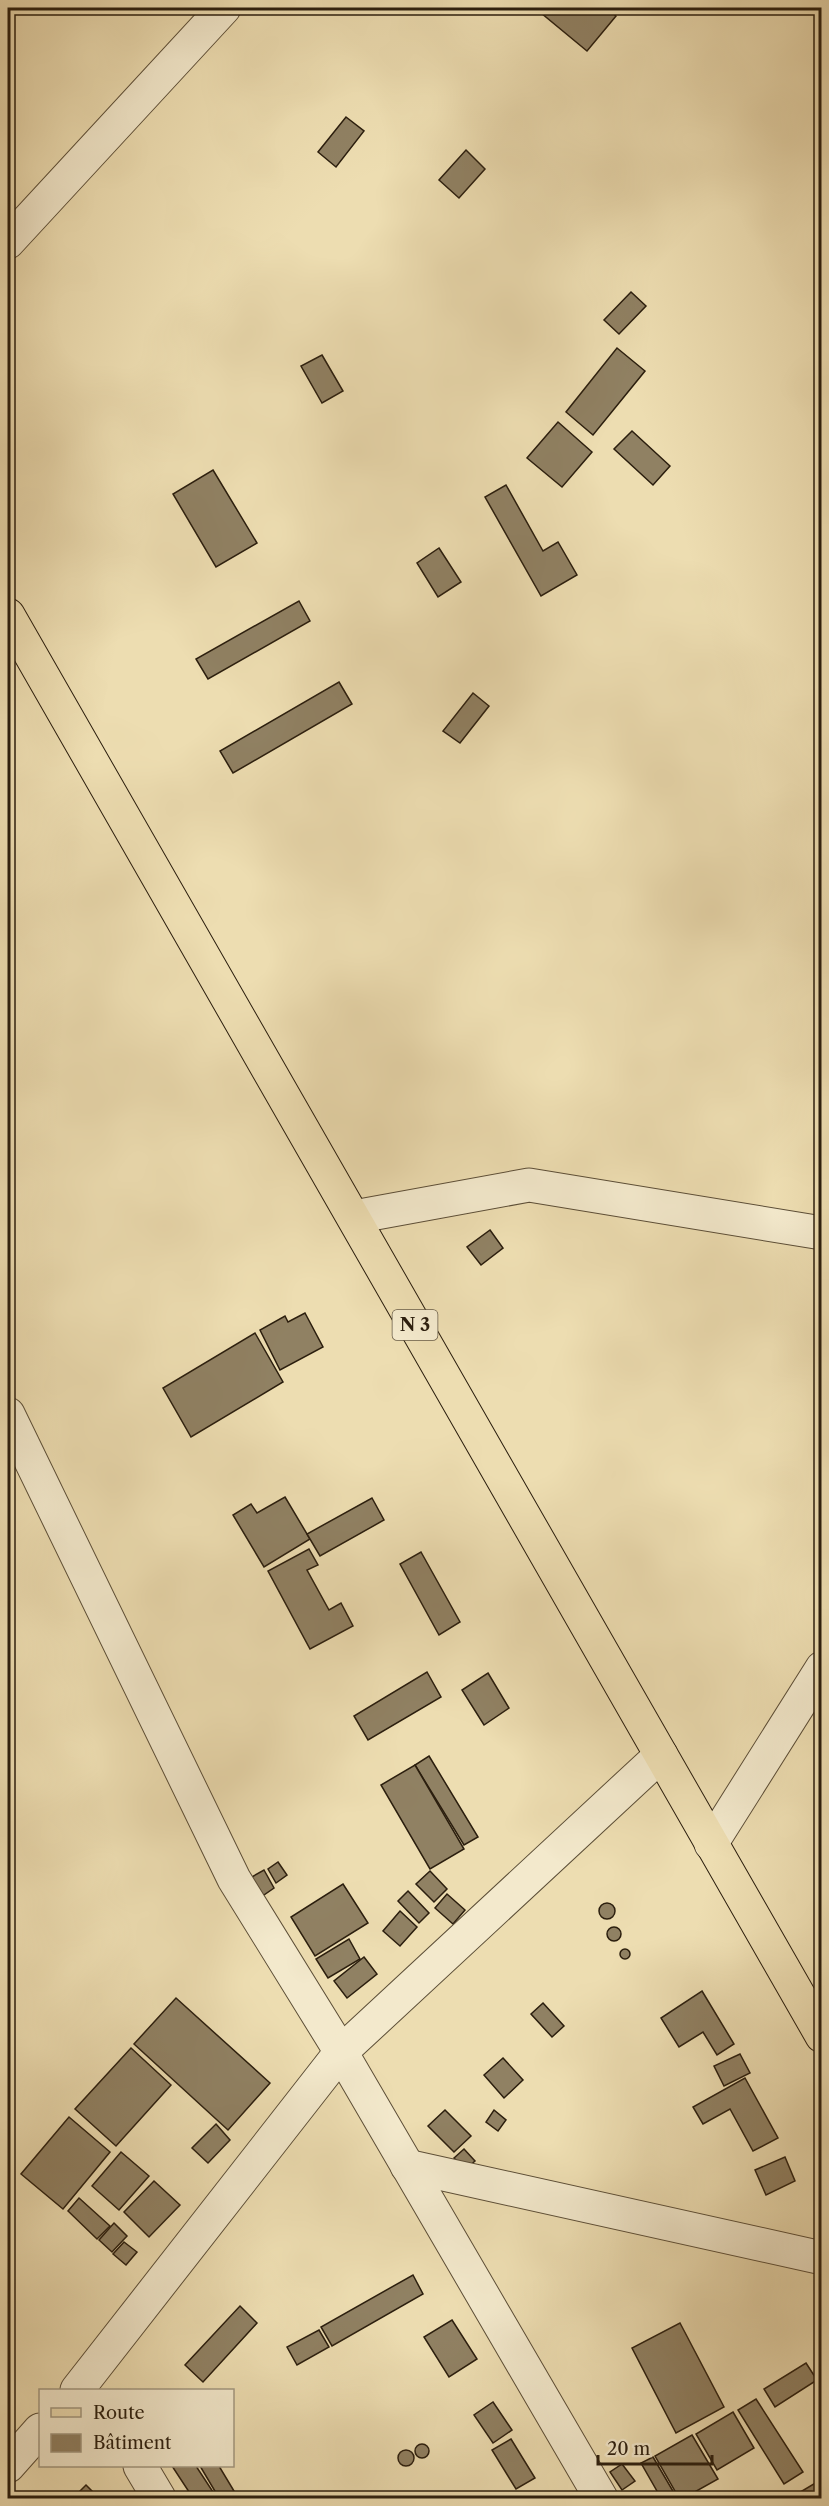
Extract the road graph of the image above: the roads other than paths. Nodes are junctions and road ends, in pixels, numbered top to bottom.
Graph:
1 (224, 8) edge
2 (8, 242) edge
3 (8, 615) edge
4 (354, 1216) junction
5 (822, 1233) edge
6 (8, 1414) edge
7 (822, 1668) edge
8 (661, 1755) junction
9 (711, 1844) junction
10 (822, 2036) edge
11 (341, 2052) junction
12 (407, 2166) junction
13 (822, 2258) edge
14 (88, 2386) edge
15 (39, 2431) edge
16 (8, 2466) edge
17 (141, 2467) edge
18 (159, 2499) edge
19 (601, 2499) edge

1 - 2 street
3 - 4 main road, N 3
4 - 5 street
4 - 8 main road, N 3
6 - 11 street
7 - 9 street
8 - 9 main road, N 3
8 - 11 street
9 - 10 main road, N 3
11 - 12 street
11 - 14 street
12 - 13 street
12 - 19 street
15 - 16 street
17 - 18 street

